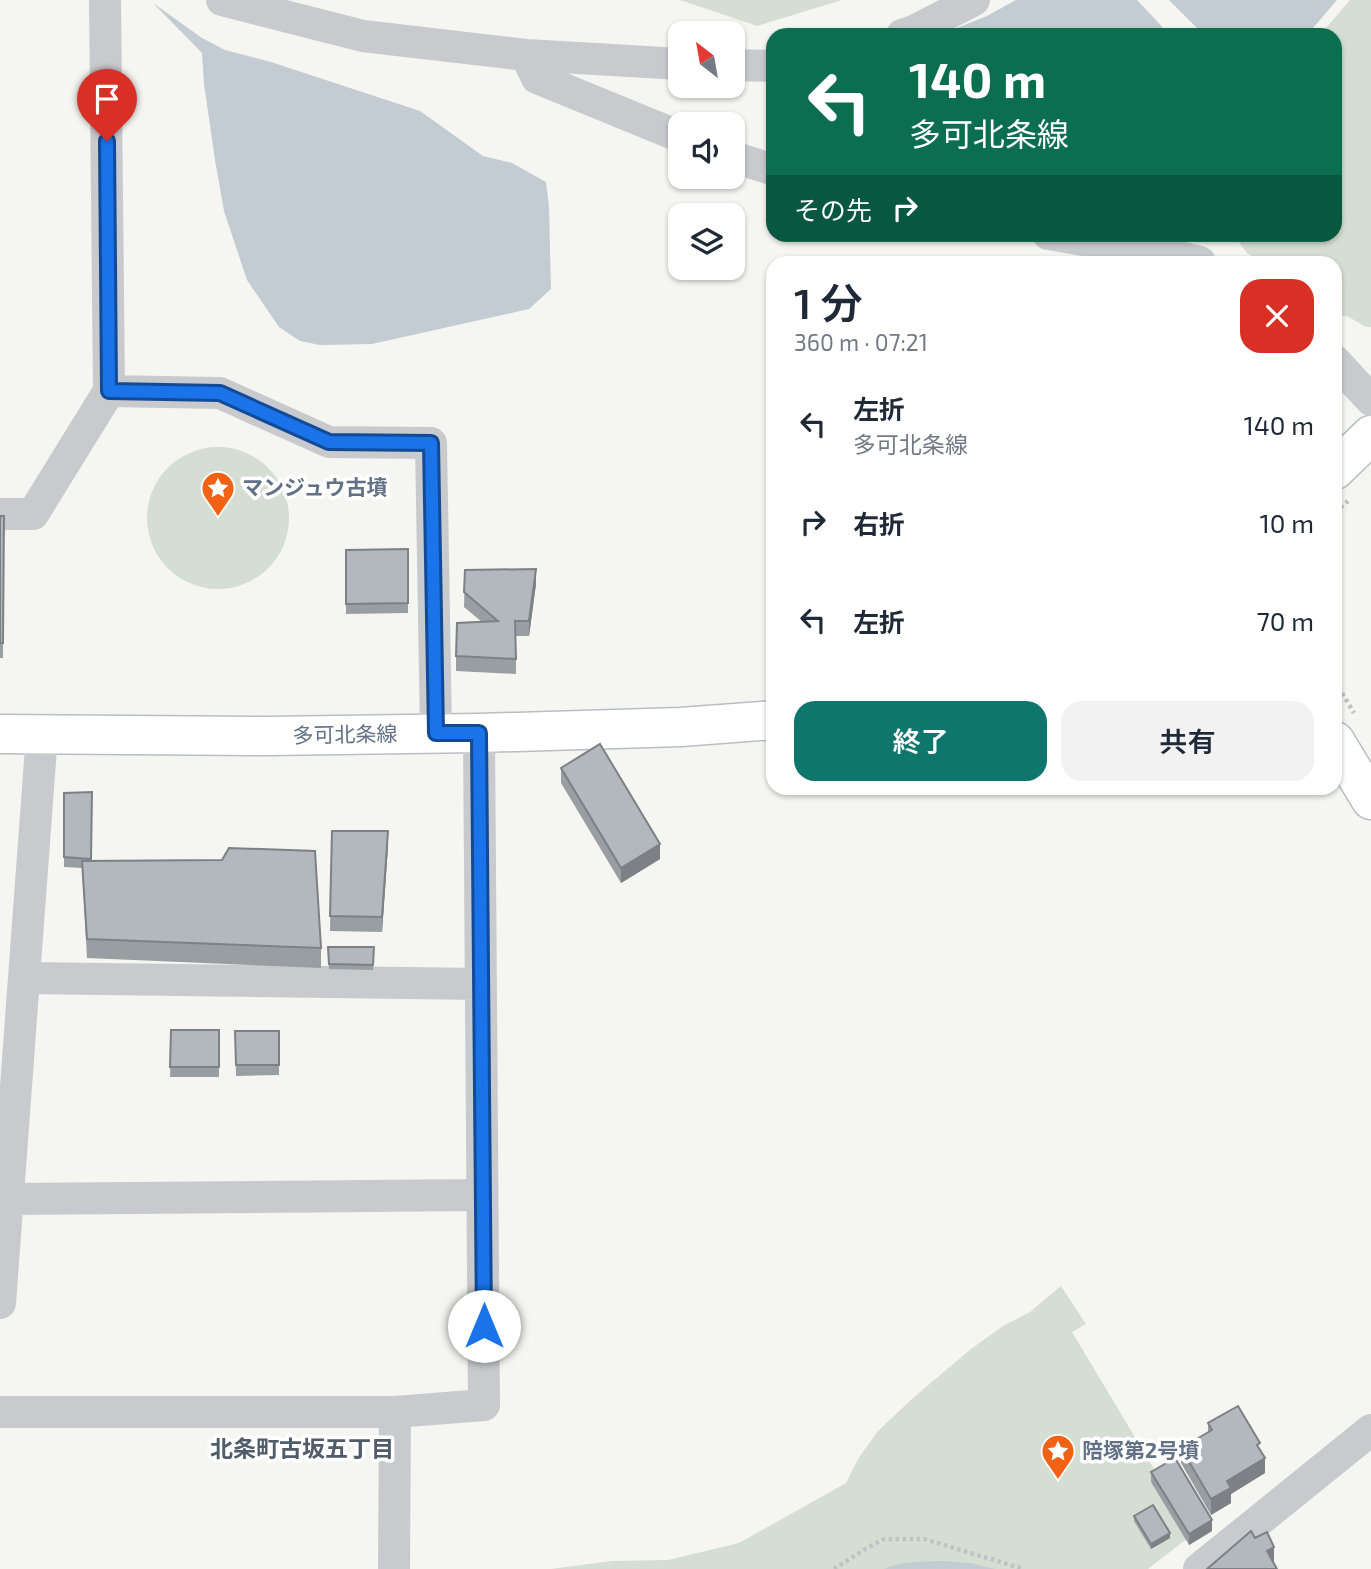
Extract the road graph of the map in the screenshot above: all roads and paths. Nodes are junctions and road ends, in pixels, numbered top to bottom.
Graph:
1 (105, 0) edge
2 (222, 0) edge
3 (974, 0) edge
4 (920, 28) edge
5 (526, 55) junction
6 (668, 63) edge
7 (746, 65) edge
8 (766, 66) edge
9 (668, 132) edge
10 (745, 161) edge
11 (766, 167) edge
12 (1095, 242) edge
13 (1176, 256) edge
14 (1342, 369) edge
15 (109, 391) junction
16 (1371, 400) edge
17 (1371, 435) edge
18 (1342, 463) edge
19 (0, 514) edge
20 (766, 721) edge
21 (436, 733) junction
22 (479, 733) junction
23 (0, 734) edge
24 (42, 734) junction
25 (1342, 752) edge
26 (1371, 800) edge
27 (25, 978) junction
28 (481, 984) junction
29 (482, 1195) junction
30 (8, 1199) junction
31 (0, 1303) edge
32 (0, 1412) edge
33 (395, 1412) junction
34 (1371, 1430) edge
35 (394, 1569) edge
36 (834, 1569) edge
37 (1024, 1569) edge
38 (1199, 1569) edge

1 - 15 street
2 - 5 street
3 - 4 street
5 - 6 street
5 - 9 street
7 - 8 street
10 - 11 street
12 - 13 street
14 - 16 street
15 - 19 street
15 - 21 street
17 - 18 main road
20 - 22 main road, 多可北条線
21 - 22 main road, 多可北条線
21 - 24 main road, 多可北条線
22 - 28 street
23 - 24 main road, 多可北条線
24 - 27 street
25 - 26 main road
27 - 28 street
27 - 30 street
28 - 29 street
29 - 30 street
29 - 33 street
30 - 31 street
32 - 33 street
33 - 35 street
34 - 38 street
36 - 37 path

